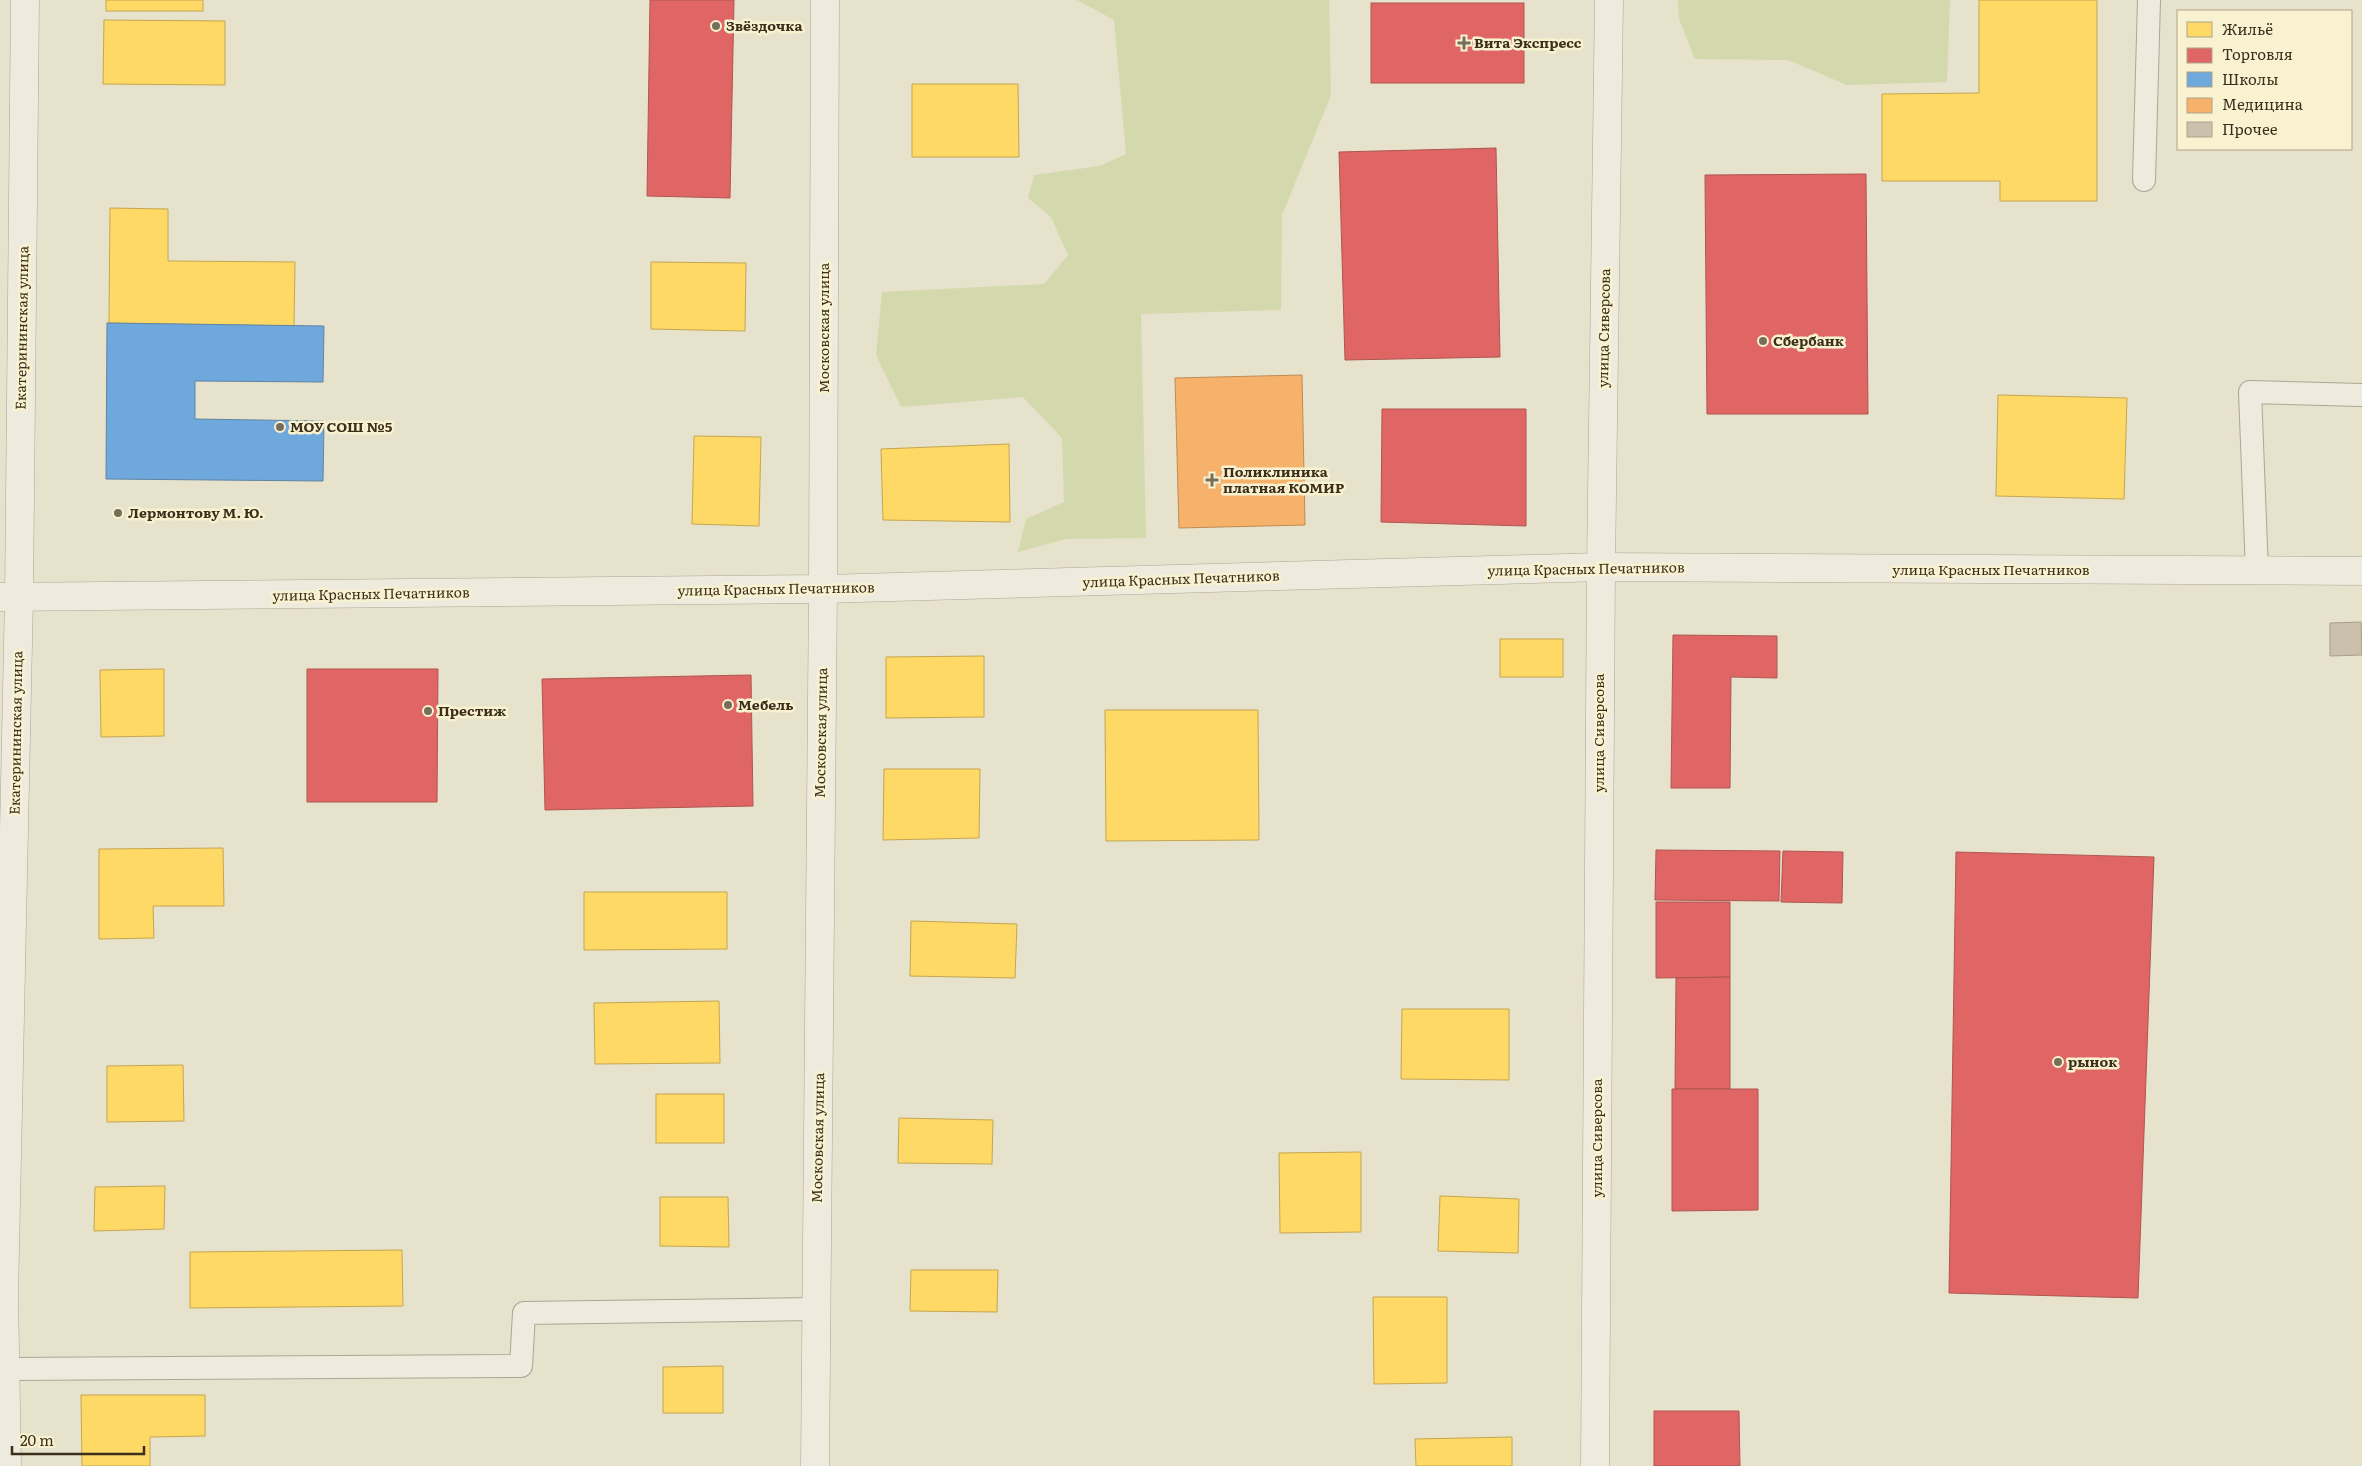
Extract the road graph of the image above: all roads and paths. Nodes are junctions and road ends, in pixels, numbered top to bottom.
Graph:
1 (25, 0) edge
2 (825, 0) edge
3 (1609, 0) edge
4 (2150, 0) edge
5 (2144, 180) dead end
6 (2362, 395) edge
7 (1600, 567) junction
8 (2362, 571) edge
9 (2257, 572) junction
10 (822, 589) junction
11 (10, 597) edge
12 (2, 1296) edge
13 (816, 1309) junction
14 (5, 1369) junction
15 (7, 1466) edge
16 (815, 1466) edge
17 (1595, 1466) edge

1 - 11 street, Екатерининская улица
2 - 10 street, Московская улица
3 - 7 street, улица Сиверсова
4 - 5 lane
6 - 9 lane
7 - 9 street, улица Красных Печатников
7 - 10 street, улица Красных Печатников
7 - 17 street, улица Сиверсова
8 - 9 street, улица Красных Печатников
10 - 11 street, улица Красных Печатников
10 - 13 street, Московская улица
11 - 12 street, Екатерининская улица
12 - 14 street, Екатерининская улица
13 - 14 lane
13 - 16 street, Московская улица
14 - 15 street, Екатерининская улица

